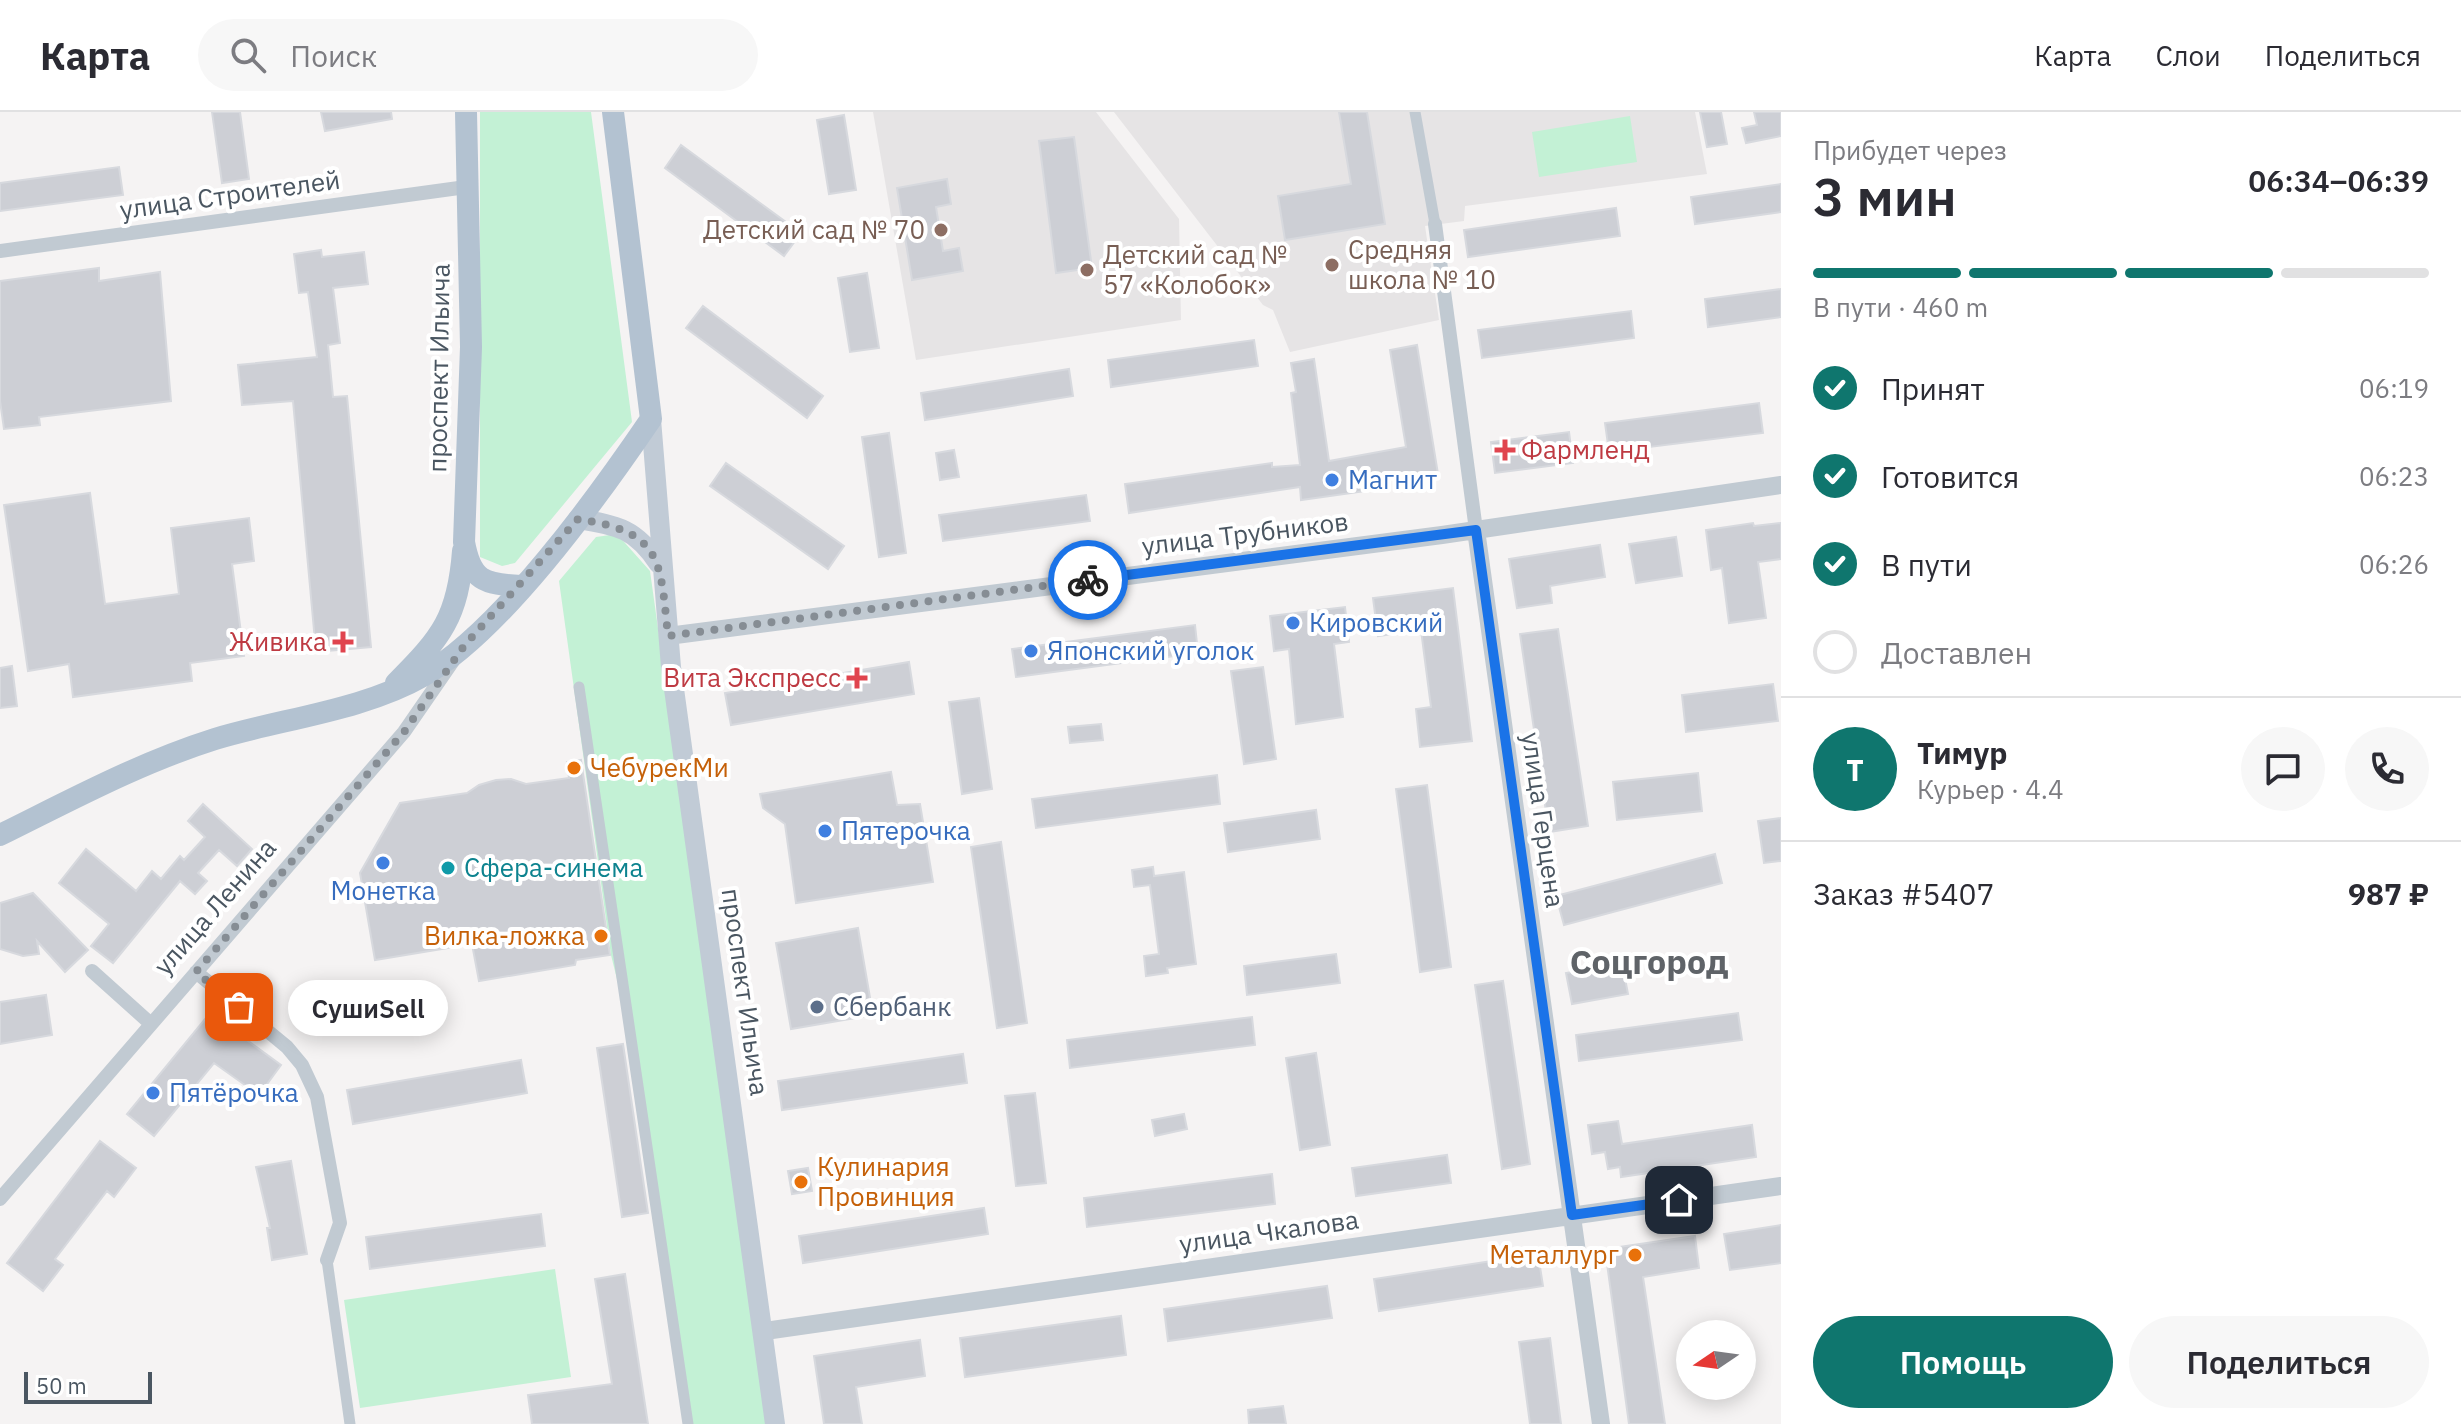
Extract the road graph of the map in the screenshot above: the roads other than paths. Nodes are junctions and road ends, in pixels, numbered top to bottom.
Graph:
1 (466, 112) edge
2 (613, 112) edge
3 (1415, 112) edge
4 (466, 187) junction
5 (1435, 224) joint
6 (0, 251) edge
7 (651, 419) junction
8 (1781, 485) edge
9 (578, 519) junction
10 (1476, 530) junction
11 (464, 542) junction
12 (661, 567) junction
13 (521, 586) junction
14 (668, 636) junction
15 (464, 646) junction
16 (579, 687) dead end
17 (386, 693) junction
18 (0, 835) edge
19 (92, 971) dead end
20 (196, 972) junction
21 (151, 1024) junction
22 (1781, 1186) edge
23 (0, 1199) edge
24 (1572, 1215) junction
25 (327, 1260) joint
26 (765, 1331) junction
27 (350, 1424) edge
28 (688, 1424) edge
29 (775, 1424) edge
30 (1601, 1424) edge

1 - 4 main road, проспект Ильича
2 - 7 main road, проспект Ильича
3 - 5 street
4 - 6 street, улица Строителей
4 - 11 main road, проспект Ильича
5 - 10 street, улица Герцена
7 - 9 main road, улица Ленина
7 - 12 main road, проспект Ильича
8 - 10 street, улица Трубников
9 - 12 main road
9 - 13 main road, улица Ленина
10 - 14 street, улица Трубников
10 - 24 street, улица Герцена
11 - 13 main road, проспект Ильича
11 - 17 main road, улица Ленина
12 - 14 main road, проспект Ильича
13 - 15 main road, улица Ленина
14 - 26 main road, проспект Ильича
15 - 17 main road, улица Ленина
15 - 20 street, улица Ленина
16 - 28 street
17 - 18 main road, улица Ленина
19 - 21 street
20 - 21 street, улица Ленина
20 - 25 street
21 - 23 street, улица Ленина
22 - 24 street, улица Чкалова
24 - 26 street, улица Чкалова
24 - 30 street, улица Герцена
25 - 27 street
26 - 29 main road, проспект Ильича

